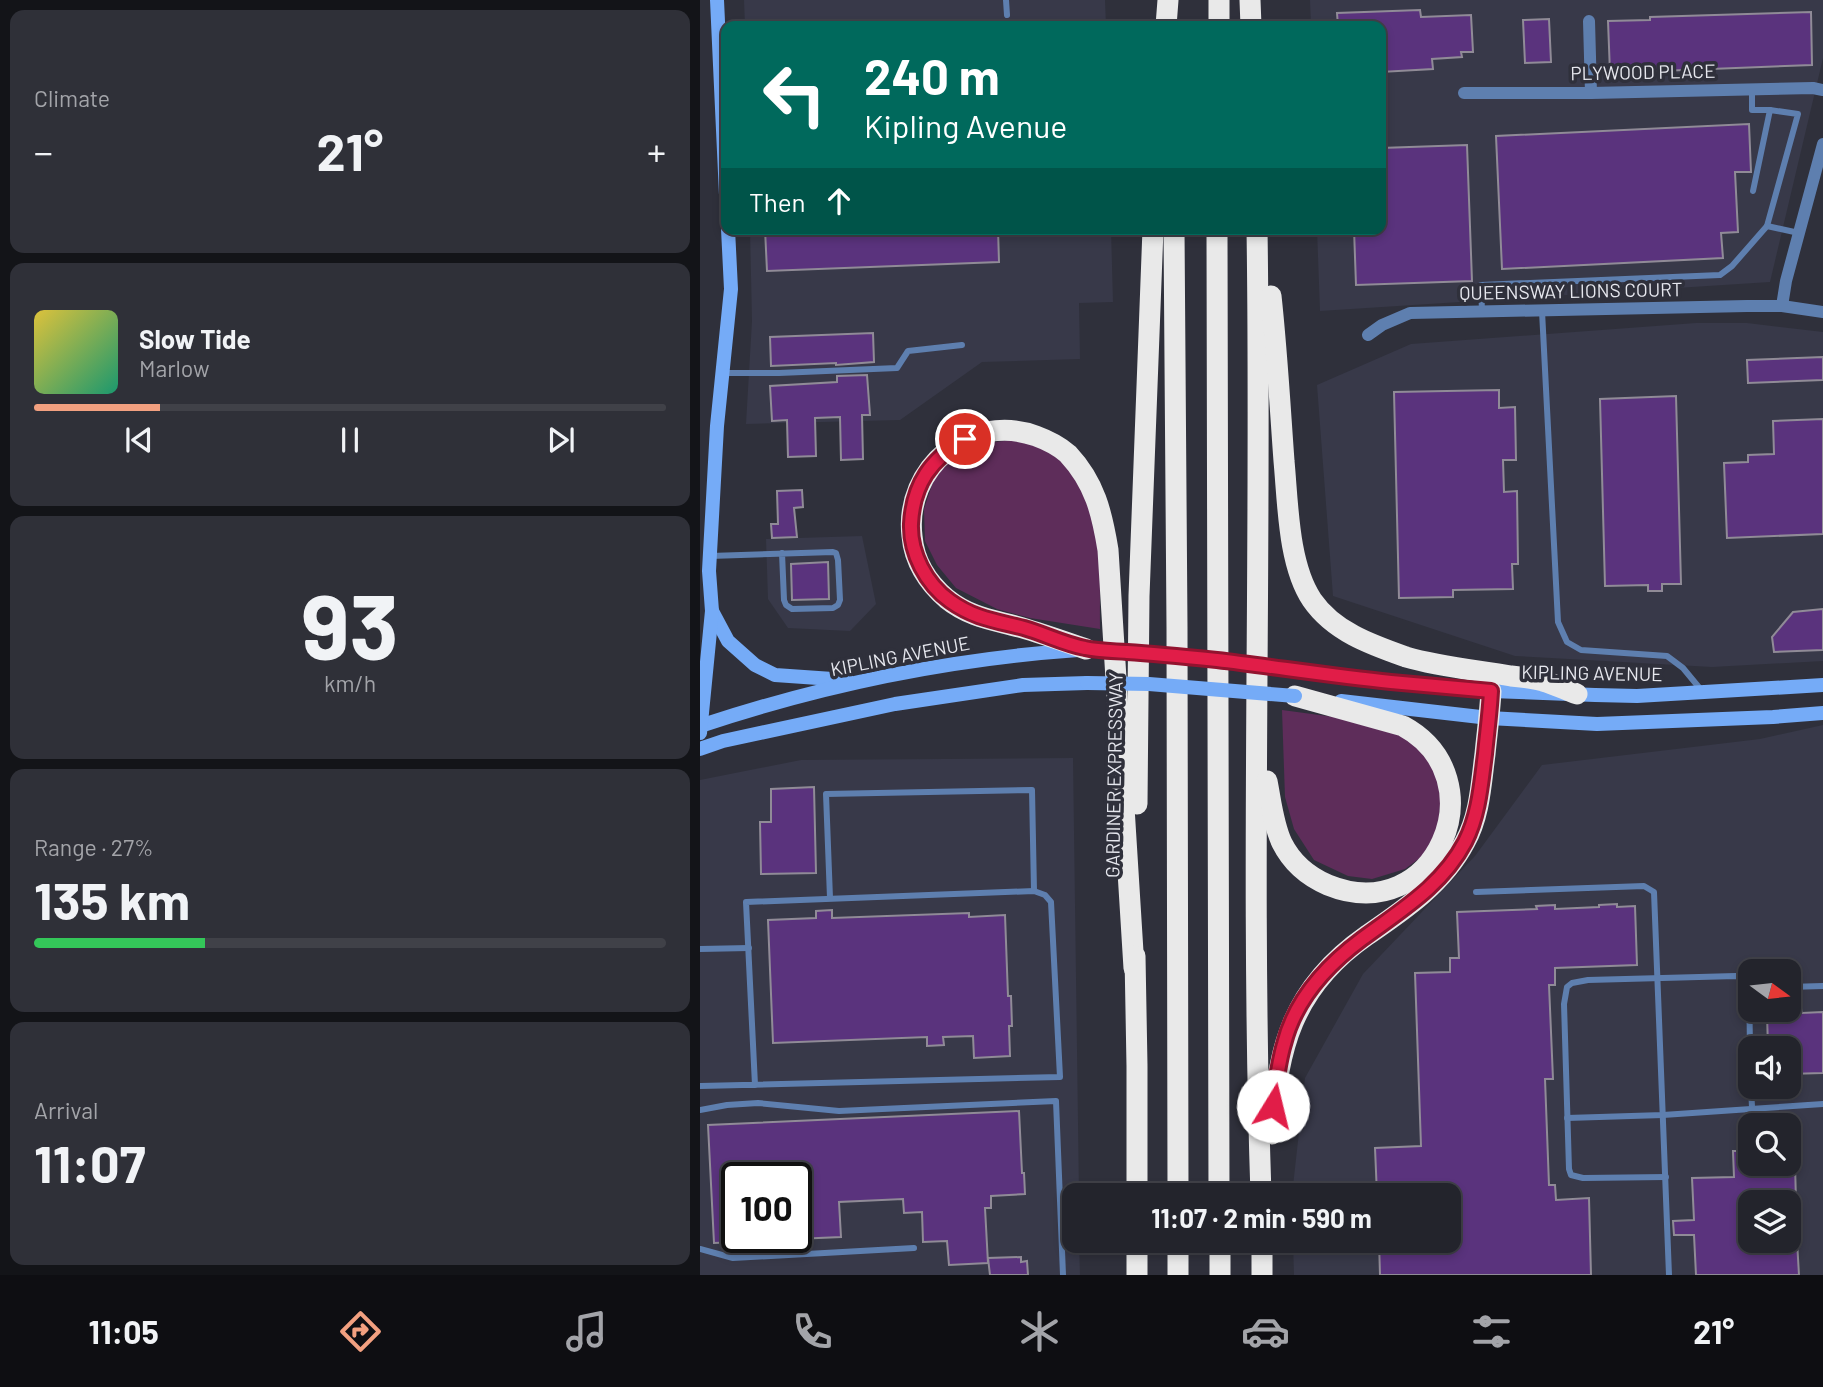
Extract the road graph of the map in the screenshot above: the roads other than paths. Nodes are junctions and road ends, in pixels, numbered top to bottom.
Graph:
1 (717, 0) edge
2 (1006, 0) edge
3 (1170, 0) edge
4 (1219, 0) edge
5 (1250, 0) edge
6 (1007, 15) dead end
7 (1167, 21) edge
8 (1172, 21) edge
9 (1219, 21) edge
10 (1251, 21) edge
11 (1589, 21) dead end
12 (721, 87) edge
13 (1752, 90) junction
14 (1823, 90) edge
15 (1464, 93) dead end
16 (1591, 93) junction
17 (1770, 110) junction
18 (1823, 144) edge
19 (1753, 191) dead end
20 (1768, 226) junction
21 (1799, 233) junction
22 (728, 235) edge
23 (1153, 235) edge
24 (1174, 235) edge
25 (1217, 235) edge
26 (1260, 235) edge
27 (1261, 235) edge
28 (1782, 306) junction
29 (1542, 311) junction
30 (1482, 312) junction
31 (1823, 312) edge
32 (1368, 335) dead end
33 (962, 345) dead end
34 (723, 373) junction
35 (782, 553) junction
36 (709, 564) junction
37 (706, 609) edge
38 (1086, 649) junction
39 (859, 681) junction
40 (1823, 685) edge
41 (1491, 691) junction
42 (1703, 692) junction
43 (1577, 694) junction
44 (1295, 696) junction
45 (1823, 713) edge
46 (1489, 718) junction
47 (700, 728) edge
48 (1257, 732) junction
49 (700, 748) edge
50 (1034, 891) junction
51 (1476, 892) dead end
52 (830, 898) junction
53 (749, 948) junction
54 (700, 949) edge
55 (1134, 968) junction
56 (1738, 977) edge
57 (1658, 978) junction
58 (1823, 986) edge
59 (1801, 987) edge
60 (755, 1085) junction
61 (700, 1086) edge
62 (1752, 1099) edge
63 (1823, 1104) edge
64 (1752, 1107) junction
65 (700, 1110) edge
66 (1663, 1115) junction
67 (1567, 1118) junction
68 (1666, 1177) junction
69 (1137, 1183) edge
70 (1178, 1183) edge
71 (1219, 1183) edge
72 (1262, 1183) edge
73 (1265, 1183) edge
74 (914, 1248) dead end
75 (700, 1249) edge
76 (1137, 1253) edge
77 (1178, 1253) edge
78 (1220, 1253) edge
79 (1262, 1253) edge
80 (1062, 1275) edge
81 (1137, 1275) edge
82 (1178, 1275) edge
83 (1220, 1275) edge
84 (1262, 1275) edge
85 (1669, 1275) edge

1 - 12 main road
2 - 6 lane
3 - 7 highway
3 - 8 highway
4 - 9 highway
5 - 10 highway
11 - 16 street
13 - 14 street, PLYWOOD PLACE
13 - 16 street, PLYWOOD PLACE
13 - 17 lane
15 - 16 street, PLYWOOD PLACE
17 - 19 lane
17 - 20 lane
18 - 21 street
20 - 21 lane
20 - 30 lane
21 - 28 street
22 - 34 main road
23 - 55 highway, GARDINER EXPRESSWAY
24 - 70 highway
25 - 71 highway
26 - 48 highway
27 - 43 highway
28 - 29 street, QUEENSWAY LIONS COURT
28 - 31 street
29 - 30 street, QUEENSWAY LIONS COURT
29 - 42 lane
30 - 32 street, QUEENSWAY LIONS COURT
33 - 34 lane
34 - 36 main road
35 - 35 lane
35 - 36 lane
36 - 37 main road
37 - 39 main road
37 - 47 main road
38 - 39 main road, KIPLING AVENUE
38 - 41 main road, KIPLING AVENUE, bridge
38 - 55 highway
39 - 47 main road, KIPLING AVENUE
40 - 42 main road, KIPLING AVENUE
41 - 43 main road, KIPLING AVENUE
41 - 46 highway
42 - 43 main road, KIPLING AVENUE
44 - 46 main road
44 - 48 highway
44 - 49 main road, bridge
45 - 46 main road
46 - 73 highway
48 - 72 highway
50 - 52 lane
50 - 52 lane
50 - 60 lane
51 - 57 lane
52 - 53 lane
53 - 54 lane
53 - 60 lane
55 - 69 highway, GARDINER EXPRESSWAY
56 - 57 lane
57 - 66 lane
57 - 67 lane
58 - 59 lane
60 - 61 lane
62 - 64 lane
63 - 64 lane
64 - 66 lane
65 - 80 lane
66 - 67 lane
66 - 68 lane
67 - 68 lane
68 - 85 lane
74 - 75 lane
76 - 81 highway
77 - 82 highway
78 - 83 highway
79 - 84 highway

